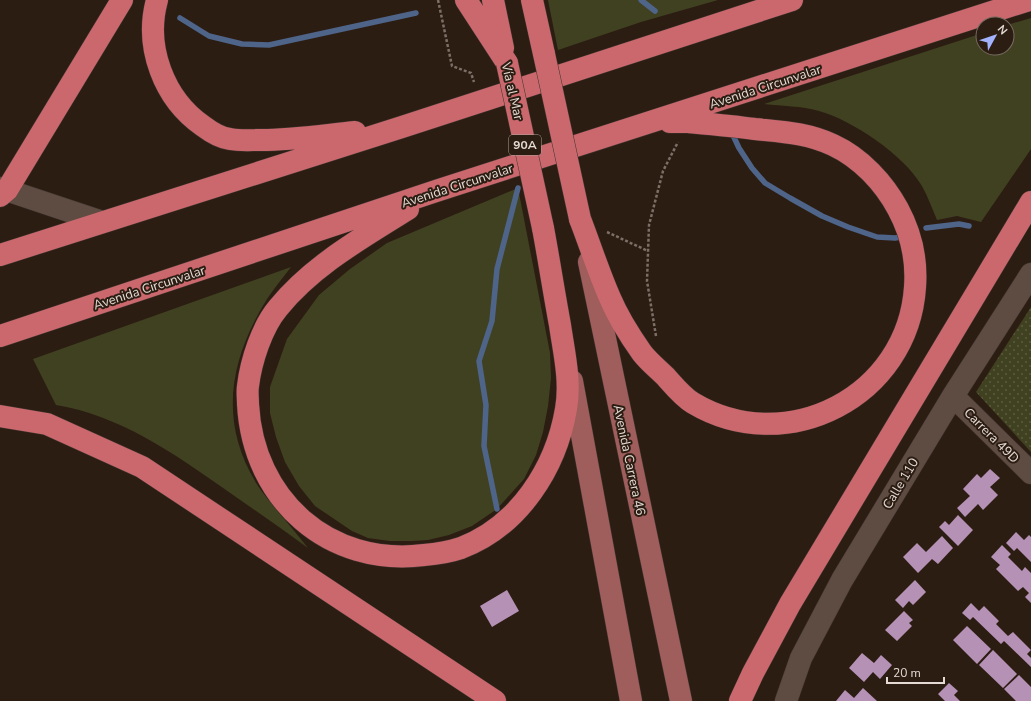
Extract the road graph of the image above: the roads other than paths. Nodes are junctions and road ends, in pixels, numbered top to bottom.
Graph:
1 (122, 0) edge
2 (157, 0) edge
3 (466, 0) edge
4 (493, 0) edge
5 (532, 0) edge
6 (536, 0) edge
7 (761, 0) edge
8 (792, 0) edge
9 (1029, 0) edge
10 (723, 23) junction
11 (544, 54) junction
12 (507, 63) junction
13 (648, 123) junction
14 (402, 127) junction
15 (2, 191) edge
16 (436, 191) junction
17 (1031, 202) edge
18 (580, 219) junction
19 (102, 222) junction
20 (543, 228) junction
21 (0, 255) edge
22 (1031, 274) edge
23 (0, 336) edge
24 (953, 396) junction
25 (0, 416) edge
26 (1031, 473) edge
27 (495, 701) edge
28 (631, 701) edge
29 (681, 701) edge
30 (740, 701) edge
31 (786, 701) edge

1 - 15 highway
2 - 14 highway
3 - 12 highway
4 - 12 highway, Vía al Mar / 90A
5 - 11 highway
6 - 11 highway
7 - 10 highway
8 - 10 highway
9 - 13 highway, Avenida Circunvalar
10 - 14 highway
11 - 18 highway, bridge
12 - 20 highway, Vía al Mar / 90A, bridge
13 - 16 highway, Avenida Circunvalar
13 - 18 highway
14 - 19 highway
15 - 19 street
16 - 20 highway, Vía al Mar
16 - 23 highway, Avenida Circunvalar
17 - 30 highway
18 - 29 main road, Avenida Carrera 46
19 - 21 highway
20 - 28 main road
22 - 24 street, Calle 110
24 - 26 street, Carrera 49D
24 - 31 street, Calle 110
25 - 27 highway

